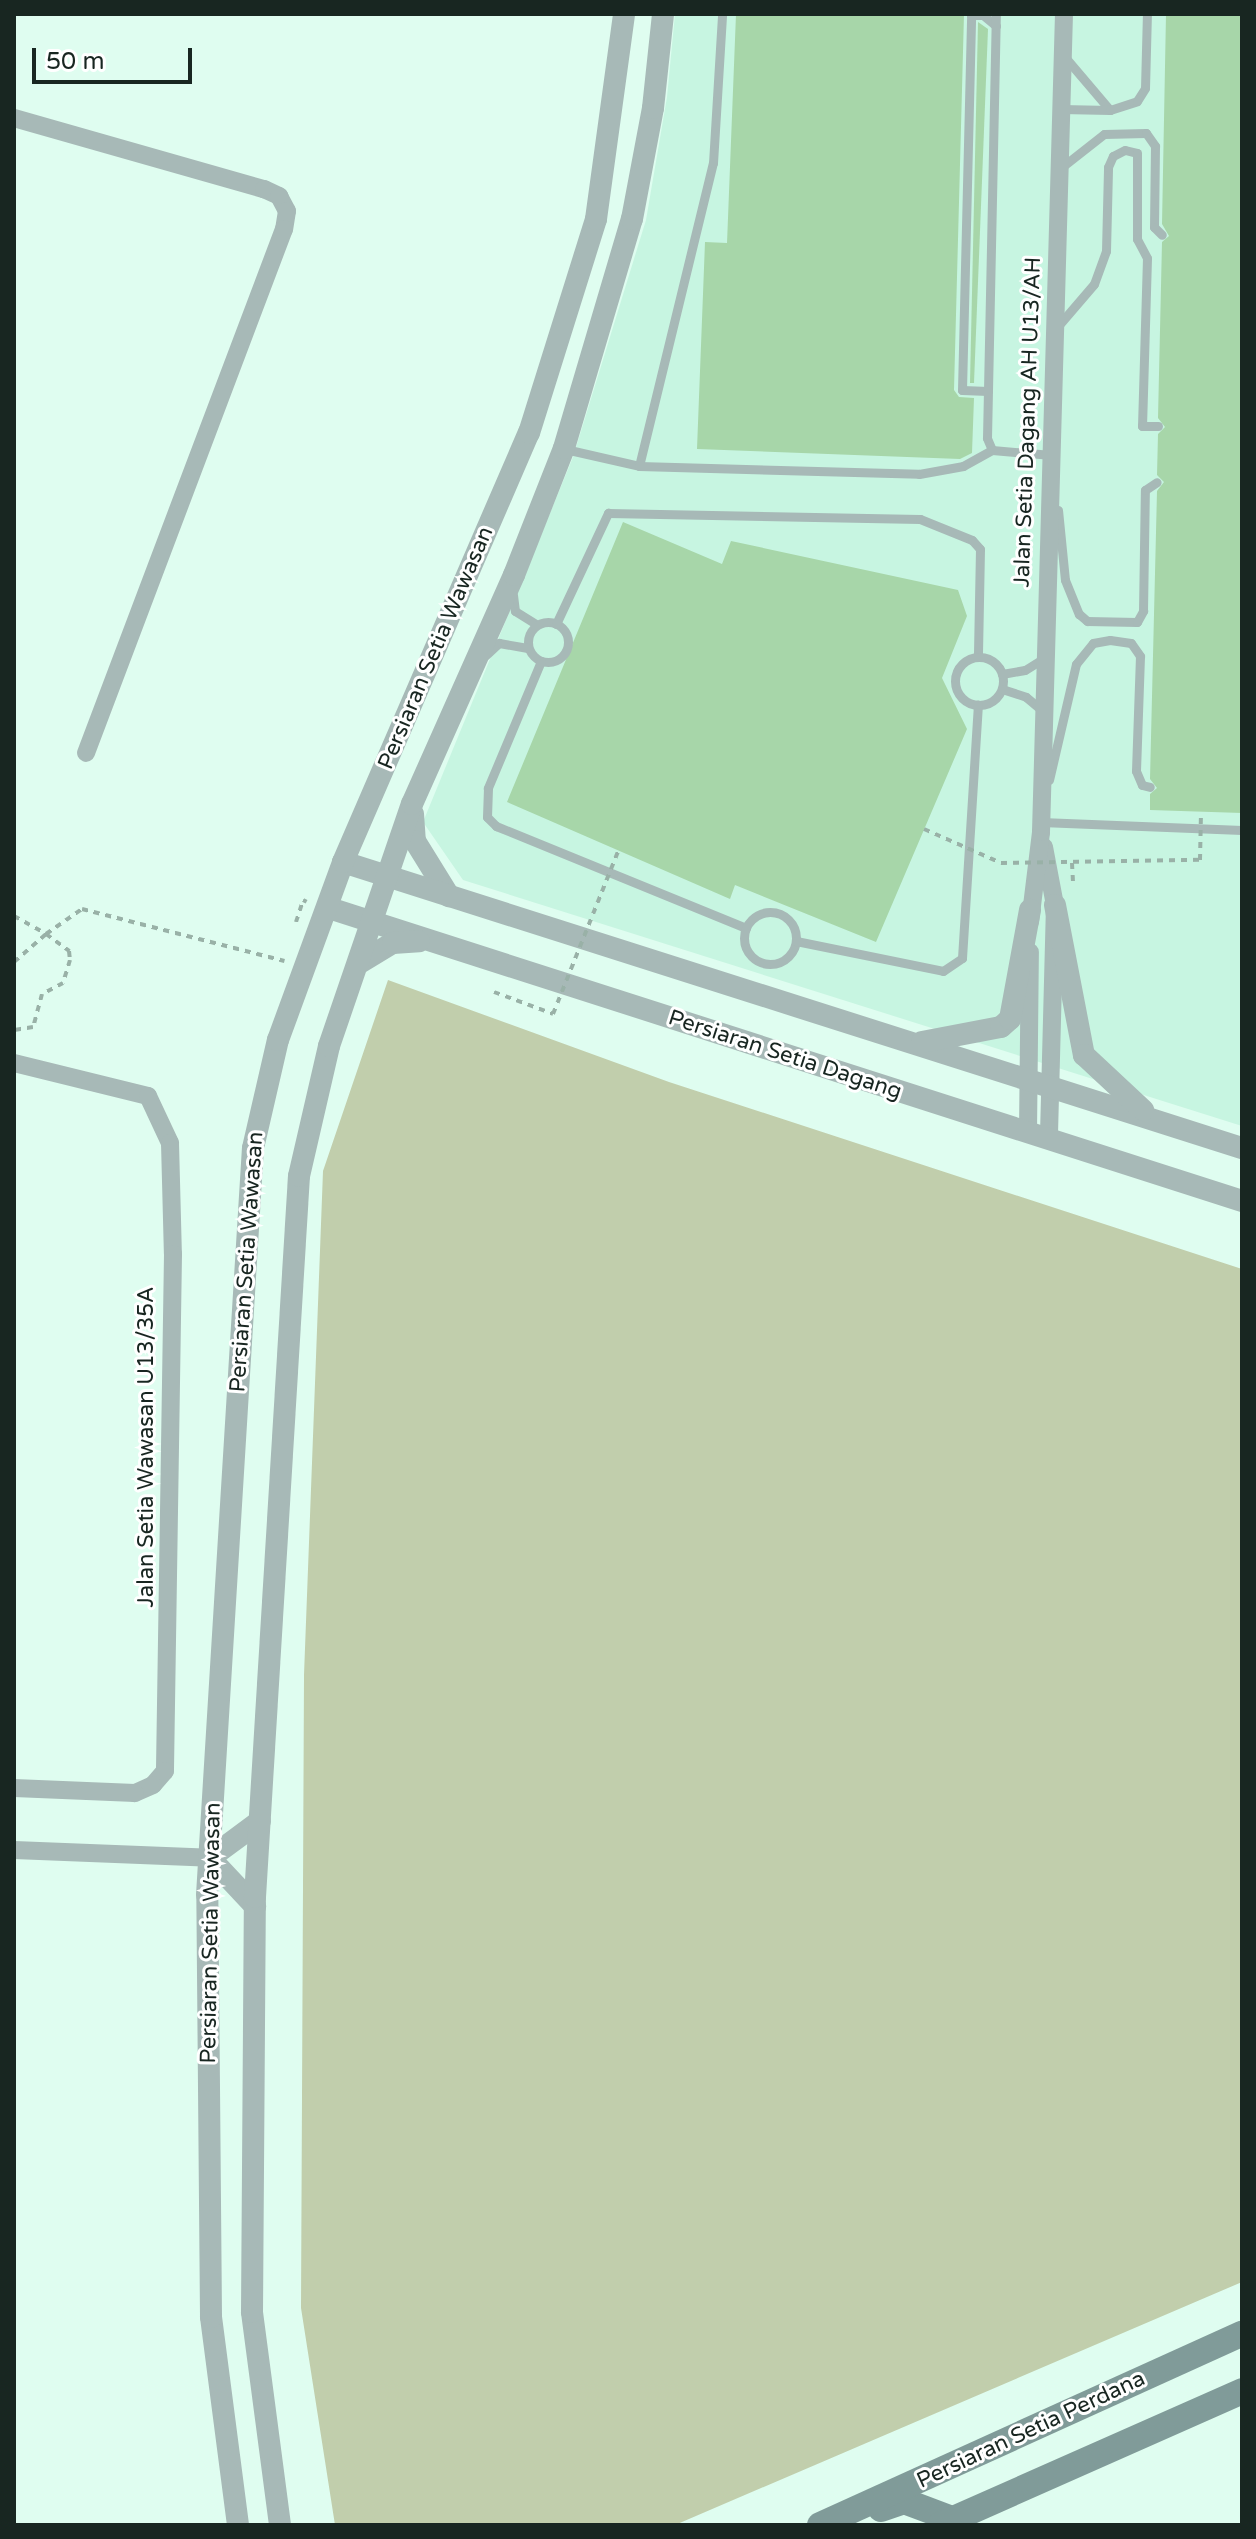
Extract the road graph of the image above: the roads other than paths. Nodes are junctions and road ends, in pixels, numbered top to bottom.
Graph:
1 (624, 14) edge
2 (663, 14) edge
3 (722, 14) edge
4 (996, 14) edge
5 (1064, 14) edge
6 (1147, 14) edge
7 (996, 26) junction
8 (1062, 54) junction
9 (1061, 109) junction
10 (1110, 110) junction
11 (14, 118) edge
12 (1060, 169) junction
13 (1162, 235) dead end
14 (1055, 330) junction
15 (988, 391) junction
16 (1158, 426) dead end
17 (564, 448) junction
18 (992, 450) junction
19 (1052, 453) junction
20 (639, 466) junction
21 (1157, 482) dead end
22 (514, 575) junction
23 (556, 624) junction
24 (537, 625) junction
25 (528, 648) junction
26 (978, 656) junction
27 (1046, 657) junction
28 (541, 661) junction
29 (471, 672) junction
30 (1002, 674) junction
31 (1002, 689) junction
32 (978, 705) junction
33 (1044, 712) junction
34 (86, 753) dead end
35 (1150, 787) dead end
36 (412, 804) junction
37 (1041, 827) junction
38 (1242, 830) edge
39 (343, 862) junction
40 (387, 877) junction
41 (449, 896) junction
42 (1055, 905) junction
43 (329, 908) junction
44 (1030, 910) junction
45 (373, 923) junction
46 (746, 928) junction
47 (428, 940) junction
48 (796, 941) junction
49 (361, 962) junction
50 (917, 1043) junction
51 (14, 1063) edge
52 (1029, 1079) junction
53 (1050, 1086) junction
54 (1149, 1116) junction
55 (1202, 1133) junction
56 (1242, 1135) edge
57 (1039, 1136) junction
58 (1242, 1148) edge
59 (1242, 1201) edge
60 (14, 1788) edge
61 (260, 1821) junction
62 (14, 1850) edge
63 (210, 1858) junction
64 (255, 1906) junction
65 (1242, 2334) edge
66 (1242, 2391) edge
67 (983, 2452) junction
68 (1054, 2473) junction
69 (830, 2520) edge
70 (938, 2520) edge
71 (238, 2525) edge
72 (280, 2525) edge
73 (989, 2525) edge

1 - 39 street, Persiaran Setia Wawasan
2 - 17 street, Persiaran Setia Wawasan
3 - 20 lane
4 - 7 lane
5 - 8 street, Jalan Setia Dagang AH U13/AH
6 - 10 lane
7 - 15 lane
7 - 15 lane
8 - 9 street, Jalan Setia Dagang AH U13/AH
8 - 10 lane
9 - 10 lane
9 - 12 street, Jalan Setia Dagang AH U13/AH
11 - 34 street
12 - 13 lane
12 - 14 street, Jalan Setia Dagang AH U13/AH
14 - 16 lane
14 - 19 street, Jalan Setia Dagang AH U13/AH
15 - 18 lane
17 - 20 lane
17 - 22 street, Persiaran Setia Wawasan
18 - 19 lane
18 - 20 lane
19 - 21 lane
19 - 27 street, Jalan Setia Dagang AH U13/AH
22 - 24 lane
22 - 29 street, Persiaran Setia Wawasan
23 - 24 lane
23 - 26 lane
23 - 28 lane
24 - 25 lane
25 - 28 lane
25 - 29 lane
26 - 30 lane
26 - 32 lane
27 - 30 lane
27 - 33 street, Jalan Setia Dagang AH U13/AH
28 - 46 lane
29 - 36 street, Persiaran Setia Wawasan
30 - 31 lane
31 - 32 lane
31 - 33 lane
32 - 48 lane
33 - 37 street, Jalan Setia Dagang AH U13/AH
35 - 37 lane
36 - 40 street, Persiaran Setia Wawasan
36 - 41 street
37 - 38 lane
37 - 42 street, Jalan Setia Dagang AH U13/AH
37 - 44 street, Jalan Setia Dagang AH U13/AH
39 - 40 street
39 - 43 street, Persiaran Setia Wawasan
40 - 41 street
40 - 45 street, Persiaran Setia Wawasan
41 - 50 street
42 - 53 street, Jalan Setia Dagang AH U13/AH
42 - 54 street
43 - 45 street, Persiaran Setia Dagang
43 - 63 street, Persiaran Setia Wawasan
44 - 50 street
44 - 52 street, Jalan Setia Dagang AH U13/AH
45 - 47 street, Persiaran Setia Dagang
45 - 49 street, Persiaran Setia Wawasan
46 - 48 lane
46 - 48 lane
47 - 49 street
47 - 57 street, Persiaran Setia Dagang
49 - 61 street, Persiaran Setia Wawasan
50 - 52 street
51 - 60 street, Jalan Setia Wawasan U13/35A
52 - 53 street
52 - 57 street, Jalan Setia Dagang AH U13/AH
53 - 54 street
53 - 57 street, Jalan Setia Dagang AH U13/AH
54 - 55 street
55 - 56 lane
55 - 58 street
57 - 59 street, Persiaran Setia Dagang
61 - 63 street
61 - 64 street, Persiaran Setia Wawasan
62 - 63 street
63 - 64 street
63 - 71 street, Persiaran Setia Wawasan
64 - 72 street, Persiaran Setia Wawasan
65 - 67 main road, Persiaran Setia Perdana
66 - 68 main road
67 - 69 main road, Persiaran Setia Perdana
67 - 70 main road
68 - 70 main road
68 - 73 main road
69 - 70 main road

